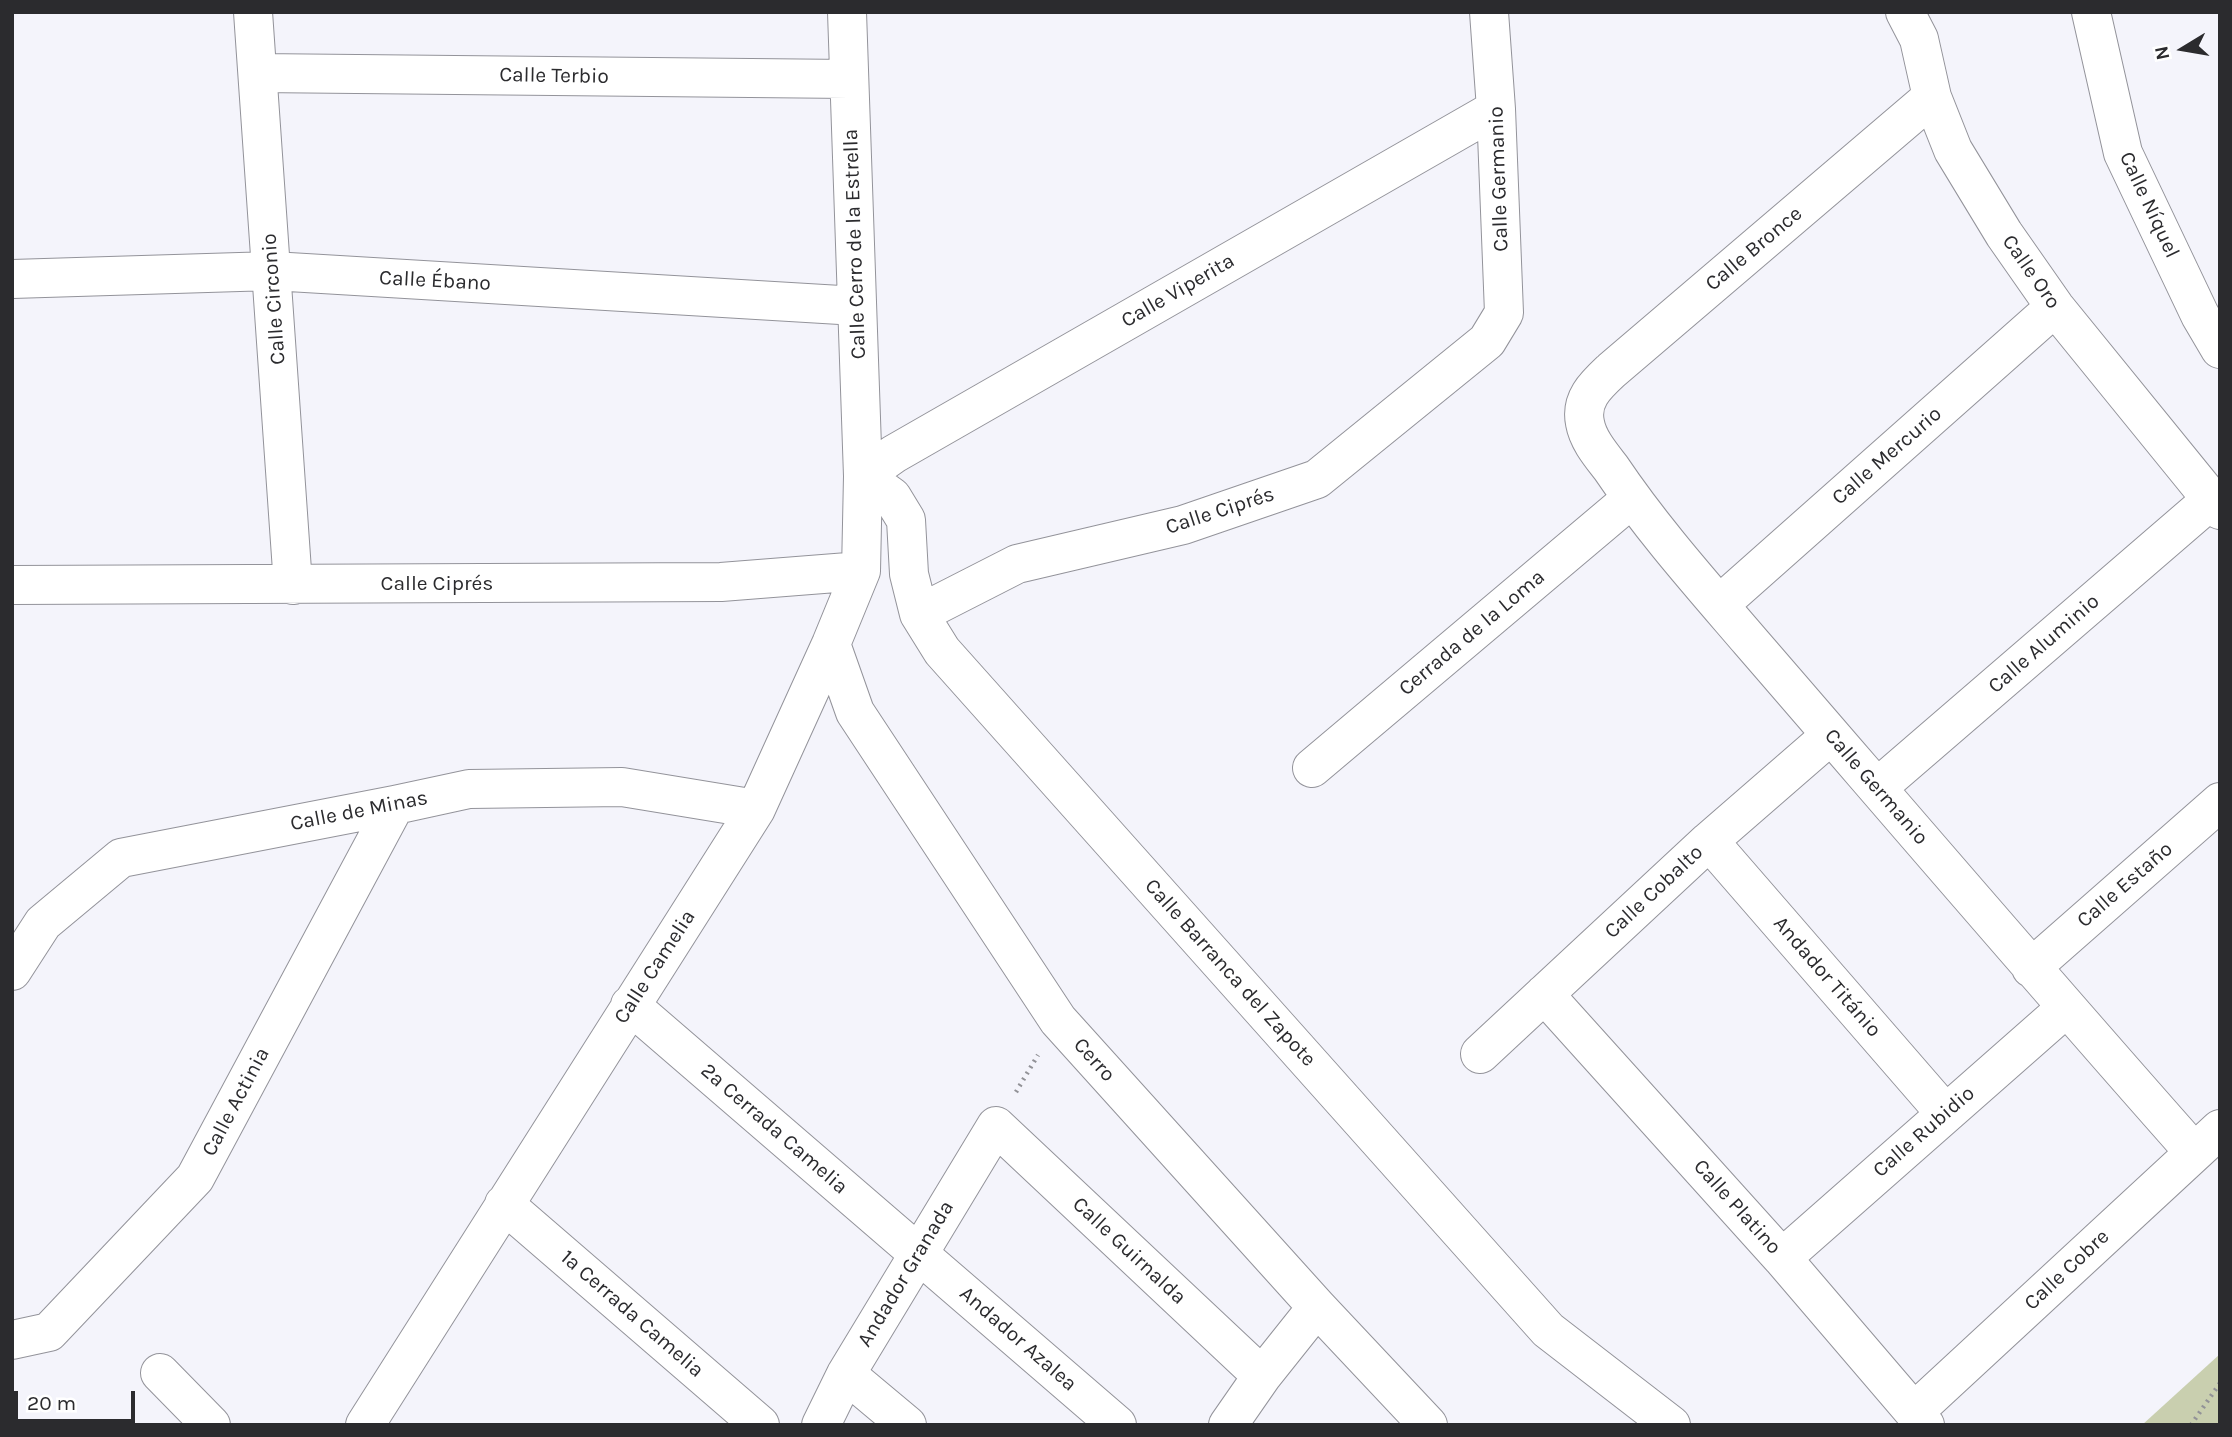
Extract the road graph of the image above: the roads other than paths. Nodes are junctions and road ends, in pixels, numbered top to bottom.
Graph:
1 (253, 12) edge
2 (846, 12) edge
3 (1489, 12) edge
4 (1905, 12) edge
5 (2091, 12) edge
6 (258, 73) junction
7 (849, 79) junction
8 (1932, 97) junction
9 (1496, 109) junction
10 (272, 271) junction
11 (12, 279) edge
12 (857, 306) junction
13 (2055, 307) junction
14 (1487, 341) joint
15 (2220, 349) edge
16 (1583, 407) joint
17 (863, 476) junction
18 (1631, 499) junction
19 (2215, 505) edge
20 (861, 571) junction
21 (12, 585) edge
22 (293, 585) junction
23 (1719, 605) junction
24 (919, 614) junction
25 (831, 644) junction
26 (1831, 735) junction
27 (1312, 768) dead end
28 (1877, 788) junction
29 (2220, 802) edge
30 (394, 805) junction
31 (756, 809) junction
32 (1709, 841) junction
33 (2031, 968) junction
34 (12, 971) edge
35 (1544, 994) junction
36 (630, 1005) junction
37 (2066, 1008) junction
38 (1480, 1054) dead end
39 (1945, 1113) junction
40 (996, 1126) joint
41 (2207, 1140) edge
42 (504, 1204) junction
43 (919, 1253) junction
44 (1782, 1258) junction
45 (1317, 1307) junction
46 (12, 1340) edge
47 (159, 1373) dead end
48 (846, 1374) junction
49 (1262, 1376) junction
50 (1919, 1418) edge
51 (373, 1422) edge
52 (211, 1425) edge
53 (760, 1425) edge
54 (821, 1425) edge
55 (907, 1425) edge
56 (1117, 1425) edge
57 (1228, 1425) edge
58 (1428, 1425) edge
59 (1671, 1425) edge

1 - 6 street, Calle Circonio
2 - 7 street, Calle Cerro de la Estrella
3 - 9 street, Calle Germanio
4 - 8 street, Calle Oro
5 - 15 street, Calle Níquel
6 - 7 street, Calle Terbio
6 - 10 street, Calle Circonio
7 - 12 street, Calle Cerro de la Estrella
8 - 13 street, Calle Oro
8 - 16 street, Calle Bronce
9 - 14 street, Calle Germanio
9 - 17 street, Calle Viperita
10 - 11 street, Calle Ébano
10 - 12 street, Calle Ébano
10 - 22 street, Calle Circonio
12 - 17 street, Calle Cerro de la Estrella
13 - 19 street, Calle Oro
13 - 23 street, Calle Mercurio
14 - 24 street, Calle Ciprés
16 - 18 street, Calle Germanio
17 - 20 street, Calle Camelia
17 - 24 street, Calle Barranca del Zapote
18 - 23 street, Calle Germanio
18 - 27 street, Cerrada de la Loma
19 - 28 street, Calle Aluminio
20 - 22 street, Calle Ciprés
20 - 25 street, Calle Camelia
21 - 22 street, Calle Ciprés
23 - 26 street, Calle Germanio
24 - 59 street, Calle Barranca del Zapote
25 - 31 street, Calle Camelia
25 - 45 street, Cerro
26 - 28 street, Calle Germanio
26 - 32 street, Calle Cobalto
28 - 33 street, Calle Germanio
29 - 33 street, Calle Estaño
30 - 31 street, Calle de Minas
30 - 34 street, Calle de Minas
30 - 46 street, Calle Actinia
31 - 36 street, Calle Camelia
32 - 35 street, Calle Cobalto
32 - 39 street, Andador Titánio
33 - 37 street, Calle Germanio
35 - 38 street, Calle Cobalto
35 - 44 street, Calle Platino
36 - 42 street, Calle Camelia
36 - 43 street, 2ª Cerrada Camelia
37 - 39 street, Calle Rubidio
37 - 41 street, Calle Germanio
39 - 44 street, Calle Rubidio
40 - 43 street, Andador Granada
40 - 49 street, Calle Guirnalda
41 - 50 street, Calle Cobre
42 - 51 street, Calle Camelia
42 - 53 street, 1ª Cerrada Camelia
43 - 48 street, Andador Granada
43 - 56 street, Andador Azalea
44 - 50 street, Calle Platino
45 - 49 street
45 - 58 street, Cerro
47 - 52 street
48 - 54 street, Andador Granada
48 - 55 street
49 - 57 street

